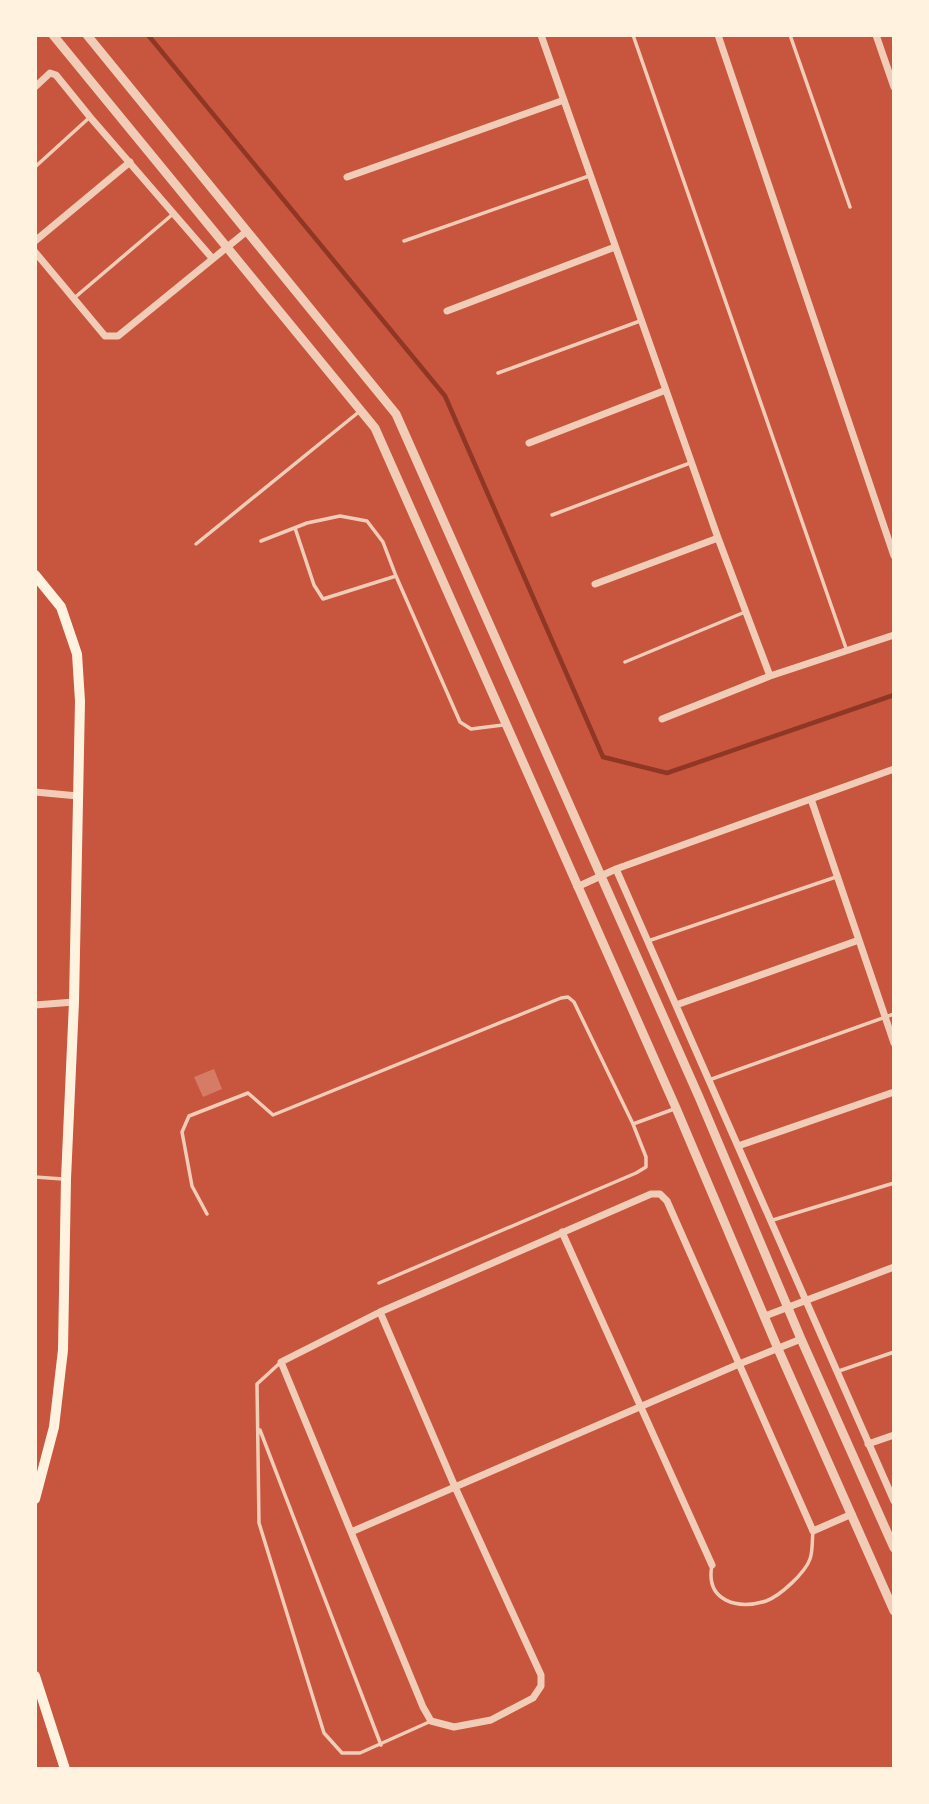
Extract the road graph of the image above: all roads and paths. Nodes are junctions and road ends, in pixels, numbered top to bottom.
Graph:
1 (53, 35) edge
2 (87, 35) edge
3 (541, 35) edge
4 (633, 35) edge
5 (718, 35) edge
6 (790, 35) edge
7 (876, 35) edge
8 (35, 87) edge
9 (894, 87) edge
10 (564, 100) junction
11 (90, 117) junction
12 (130, 162) junction
13 (35, 167) edge
14 (591, 175) junction
15 (347, 177) dead end
16 (850, 207) dead end
17 (173, 214) junction
18 (247, 231) junction
19 (35, 241) edge
20 (404, 241) dead end
21 (615, 247) junction
22 (228, 248) junction
23 (35, 252) edge
24 (212, 258) junction
25 (73, 299) junction
26 (447, 311) dead end
27 (642, 321) junction
28 (498, 373) dead end
29 (666, 390) junction
30 (361, 410) junction
31 (529, 443) dead end
32 (692, 463) junction
33 (552, 515) dead end
34 (295, 527) junction
35 (718, 538) junction
36 (261, 541) dead end
37 (196, 544) dead end
38 (894, 556) edge
39 (35, 575) edge
40 (396, 576) junction
41 (595, 584) dead end
42 (746, 612) junction
43 (894, 635) edge
44 (848, 652) junction
45 (625, 662) dead end
46 (770, 676) junction
47 (662, 719) dead end
48 (505, 724) junction
49 (894, 769) edge
50 (35, 792) edge
51 (78, 796) junction
52 (811, 799) junction
53 (616, 869) junction
54 (838, 876) junction
55 (600, 877) junction
56 (577, 887) junction
57 (859, 940) junction
58 (648, 941) junction
59 (74, 1002) junction
60 (35, 1005) edge
61 (676, 1005) junction
62 (894, 1014) edge
63 (885, 1017) junction
64 (894, 1043) edge
65 (709, 1080) junction
66 (894, 1092) edge
67 (676, 1108) junction
68 (633, 1124) junction
69 (738, 1146) junction
70 (35, 1177) edge
71 (66, 1179) junction
72 (894, 1183) edge
73 (207, 1214) dead end
74 (771, 1221) junction
75 (562, 1233) junction
76 (894, 1267) edge
77 (379, 1283) dead end
78 (805, 1300) junction
79 (788, 1306) junction
80 (380, 1312) junction
81 (765, 1316) junction
82 (801, 1339) junction
83 (778, 1349) junction
84 (894, 1352) edge
85 (281, 1362) junction
86 (739, 1364) junction
87 (836, 1372) junction
88 (642, 1406) junction
89 (258, 1426) junction
90 (894, 1435) edge
91 (868, 1444) junction
92 (455, 1487) junction
93 (35, 1499) edge
94 (894, 1501) edge
95 (852, 1514) junction
96 (813, 1531) junction
97 (351, 1532) junction
98 (894, 1548) edge
99 (712, 1565) joint
100 (894, 1611) edge
101 (35, 1676) edge
102 (431, 1721) junction
103 (381, 1745) junction
104 (65, 1769) edge

1 - 22 street
2 - 18 street
3 - 10 street
4 - 44 lane
5 - 38 street
6 - 16 lane
7 - 9 street
8 - 11 street
10 - 14 street
10 - 15 street
11 - 12 street
11 - 13 lane
12 - 17 street
12 - 19 street
14 - 20 lane
14 - 21 street
17 - 24 street
17 - 25 lane
18 - 22 street
18 - 55 street
21 - 26 street
21 - 27 street
22 - 24 street
22 - 30 street
23 - 25 street
24 - 25 street
27 - 28 lane
27 - 29 street
29 - 31 street
29 - 32 street
30 - 37 lane
30 - 48 street
32 - 33 lane
32 - 35 street
34 - 36 lane
34 - 40 lane
34 - 40 lane
35 - 41 street
35 - 42 street
39 - 51 main road
40 - 48 lane
42 - 45 lane
42 - 46 street
43 - 44 street
44 - 46 street
46 - 47 street
48 - 56 street
49 - 52 street
50 - 51 street
51 - 59 main road
52 - 53 street
52 - 54 street
53 - 55 street
53 - 58 street
54 - 57 street
54 - 58 lane
55 - 56 street
55 - 79 street
56 - 67 street
57 - 61 street
57 - 63 street
58 - 61 street
59 - 60 street
59 - 71 main road
61 - 65 street
62 - 63 lane
63 - 64 street
63 - 65 lane
65 - 69 street
66 - 69 street
67 - 68 lane
67 - 81 street
68 - 73 lane
68 - 77 lane
69 - 74 street
70 - 71 lane
71 - 93 main road
72 - 74 lane
74 - 78 street
75 - 80 street
75 - 86 street
75 - 88 street
76 - 78 street
78 - 79 street
78 - 87 street
79 - 81 street
79 - 82 street
80 - 85 street
80 - 92 street
81 - 83 street
82 - 83 street
82 - 98 street
83 - 86 street
83 - 95 street
84 - 87 lane
85 - 89 lane
85 - 97 street
86 - 88 street
86 - 96 street
87 - 91 street
88 - 92 street
88 - 99 street
89 - 103 lane
89 - 103 lane
90 - 91 street
91 - 94 street
92 - 97 street
92 - 102 street
95 - 96 street
95 - 100 street
96 - 99 lane
97 - 102 street
101 - 104 main road
102 - 103 lane

